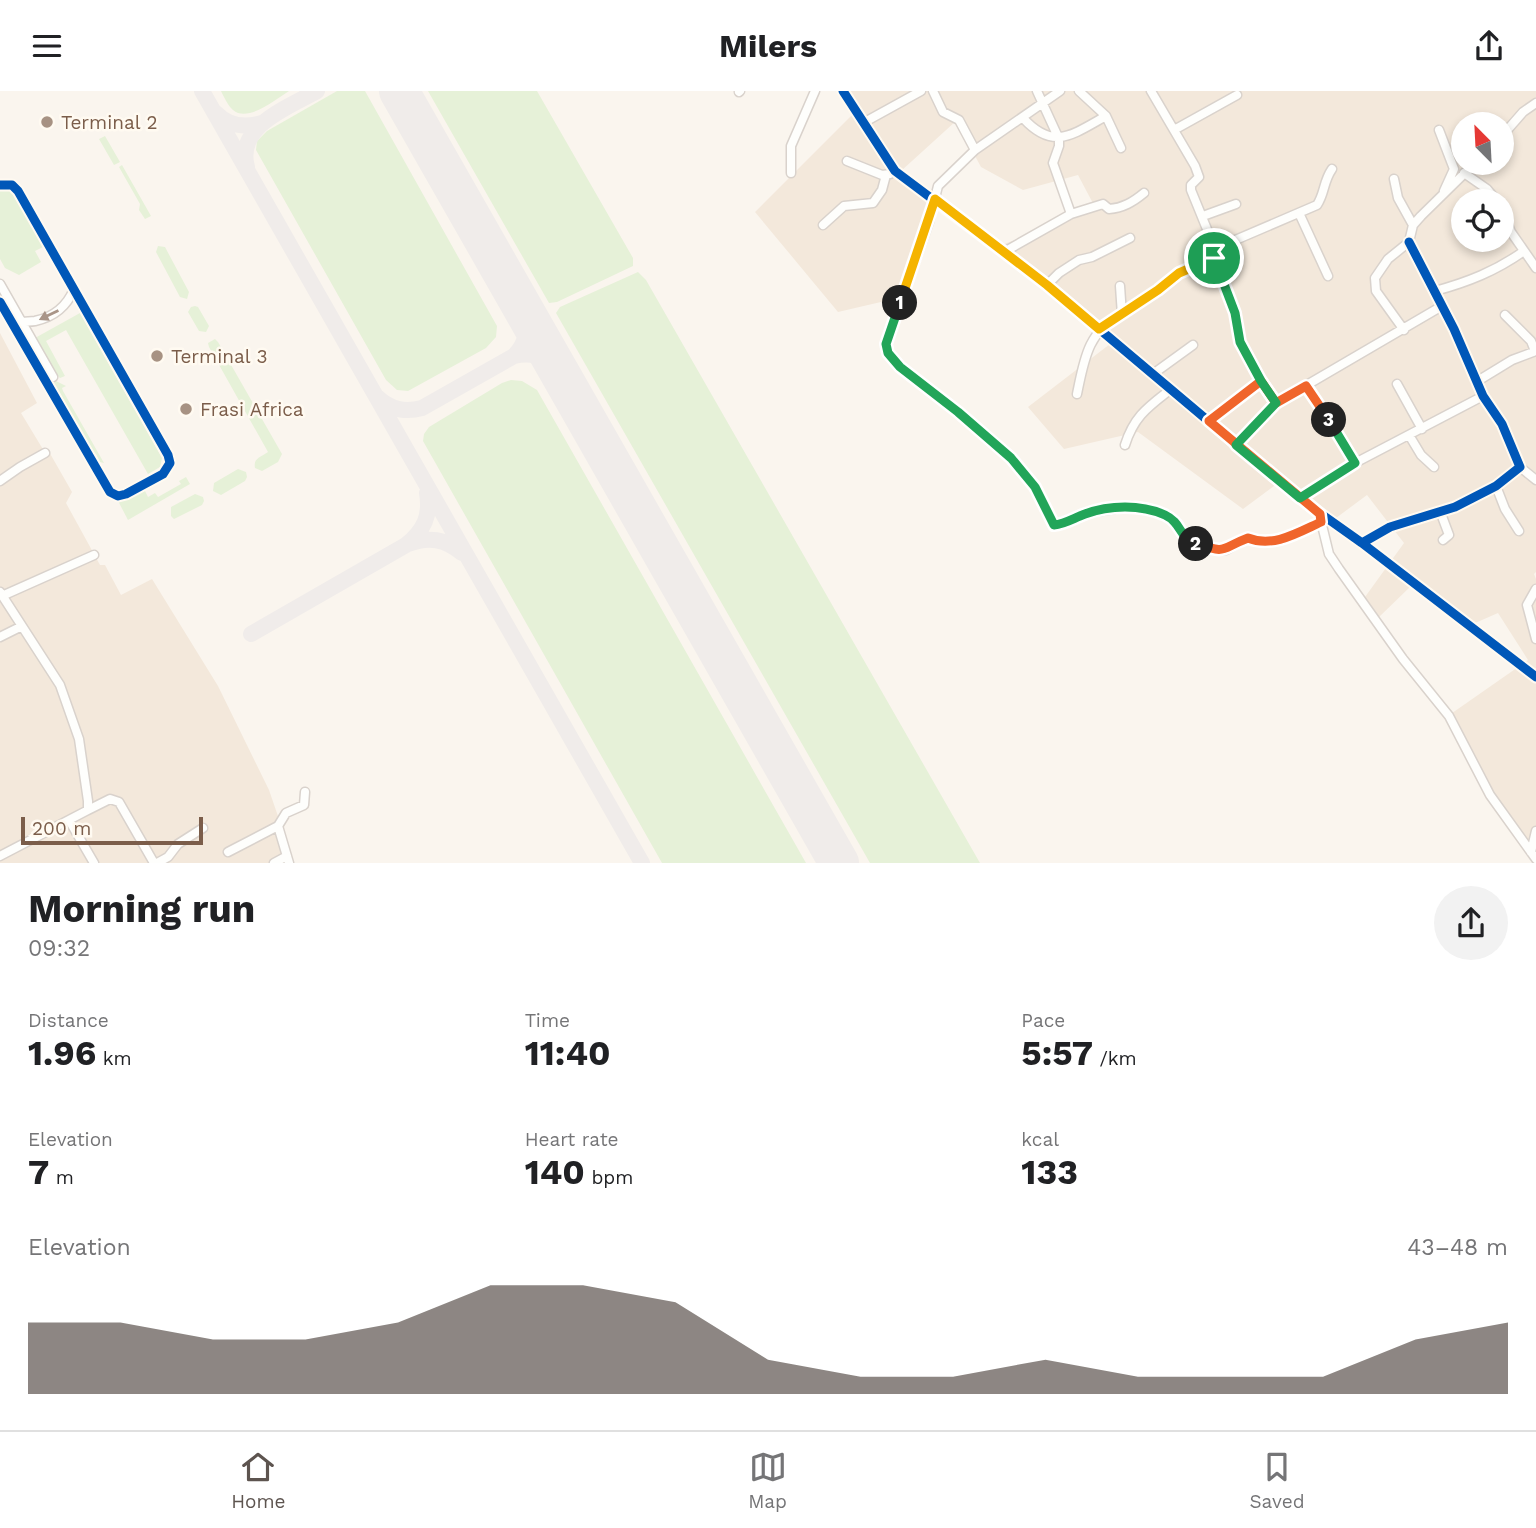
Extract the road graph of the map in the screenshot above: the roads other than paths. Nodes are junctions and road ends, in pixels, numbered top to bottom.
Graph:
1 (815, 91) edge
2 (843, 91) edge
3 (921, 91) edge
4 (933, 91) edge
5 (1037, 91) edge
6 (1059, 91) edge
7 (1079, 91) edge
8 (1151, 91) edge
9 (909, 93) edge
10 (1237, 95) dead end
11 (1043, 103) junction
12 (1536, 103) edge
13 (1106, 116) junction
14 (1023, 118) junction
15 (1514, 122) edge
16 (863, 123) junction
17 (1174, 130) junction
18 (1439, 130) dead end
19 (1059, 139) junction
20 (1121, 148) dead end
21 (975, 151) junction
22 (848, 161) dead end
23 (1332, 169) dead end
24 (895, 171) junction
25 (791, 173) dead end
26 (886, 175) junction
27 (1462, 175) edge
28 (1467, 175) edge
29 (1394, 179) dead end
30 (0, 185) edge
31 (1487, 189) edge
32 (1144, 193) dead end
33 (1443, 193) junction
34 (935, 199) junction
35 (1236, 204) dead end
36 (1299, 213) junction
37 (1071, 214) junction
38 (1203, 216) junction
39 (823, 225) dead end
40 (1413, 225) junction
41 (1514, 236) edge
42 (1130, 238) dead end
43 (1409, 241) junction
44 (1524, 251) junction
45 (1004, 252) junction
46 (1213, 254) junction
47 (1535, 262) edge
48 (1328, 276) dead end
49 (0, 284) edge
50 (1047, 285) junction
51 (1119, 286) dead end
52 (74, 289) junction
53 (1435, 291) junction
54 (0, 302) edge
55 (1442, 306) junction
56 (1122, 315) junction
57 (1505, 315) dead end
58 (17, 323) junction
59 (1099, 329) junction
60 (1404, 330) junction
61 (1193, 345) dead end
62 (1536, 351) edge
63 (1153, 373) junction
64 (53, 377) dead end
65 (1261, 381) junction
66 (1476, 382) junction
67 (1397, 384) dead end
68 (1306, 386) junction
69 (1171, 389) junction
70 (1077, 394) dead end
71 (1483, 397) junction
72 (1276, 403) junction
73 (1209, 421) junction
74 (1422, 429) junction
75 (1409, 435) junction
76 (1125, 445) dead end
77 (1236, 445) junction
78 (45, 453) dead end
79 (1355, 463) junction
80 (1434, 467) dead end
81 (1520, 467) junction
82 (1536, 480) edge
83 (0, 481) edge
84 (1496, 486) junction
85 (1300, 498) junction
86 (1440, 511) junction
87 (1320, 518) junction
88 (1519, 531) dead end
89 (1443, 540) dead end
90 (1362, 543) junction
91 (94, 555) dead end
92 (1536, 589) edge
93 (1, 594) edge
94 (22, 626) junction
95 (0, 637) edge
96 (1536, 639) edge
97 (1536, 677) edge
98 (305, 792) dead end
99 (88, 810) junction
100 (69, 820) junction
101 (278, 826) junction
102 (203, 828) dead end
103 (1536, 831) edge
104 (228, 852) dead end
105 (1, 853) edge
106 (1533, 856) edge
107 (288, 860) edge
108 (94, 863) edge
109 (156, 863) edge
110 (274, 863) edge

1 - 25 street
2 - 16 street
3 - 9 street
4 - 21 street
5 - 11 street
6 - 11 street
7 - 13 street
8 - 17 street
9 - 16 street
10 - 17 street
11 - 14 street
11 - 19 street
12 - 15 street
13 - 19 street
13 - 20 street
14 - 19 street
14 - 21 street
16 - 24 street
17 - 38 street
18 - 33 street
19 - 37 street
21 - 34 street
22 - 26 street
23 - 36 street
24 - 26 street
24 - 34 street
26 - 39 street
27 - 33 street
28 - 31 street
29 - 40 street
30 - 52 street
32 - 37 street
33 - 40 street
34 - 45 street
34 - 87 street
35 - 38 street
36 - 46 street
36 - 48 street
37 - 45 street
38 - 46 street
40 - 43 street
41 - 44 street
42 - 50 street
43 - 53 street
43 - 60 street
44 - 47 street
44 - 53 street
45 - 50 street
46 - 56 street
46 - 65 street
49 - 58 street
50 - 59 street
51 - 56 street
52 -> 58 street
52 - 58 street
53 - 55 street
54 - 58 street
55 - 60 street
55 - 66 street
56 - 59 street
57 - 62 street
58 - 64 street
59 - 63 street
59 - 70 street
60 - 68 street
61 - 63 street
62 - 66 street
63 - 69 street
65 - 72 street
65 - 73 street
66 - 71 street
67 - 74 street
68 - 72 street
68 - 79 street
69 - 73 street
69 - 76 street
71 - 74 street
71 - 81 street
72 - 77 street
73 - 77 street
74 - 75 street
75 - 79 street
75 - 80 street
77 - 85 street
78 - 83 street
79 - 85 street
81 - 82 street
81 - 84 street
84 - 86 street
84 - 88 street
85 - 87 street
86 - 89 street
86 - 90 street
87 - 90 street
87 - 106 street
90 - 97 street
91 - 93 street
92 - 96 street
93 - 94 street
94 - 95 street
94 - 99 street
98 - 101 street
99 - 100 street
99 - 109 street
100 - 105 street
100 - 108 street
101 - 104 street
101 - 107 street
102 - 109 street
103 - 106 street
107 - 110 street

